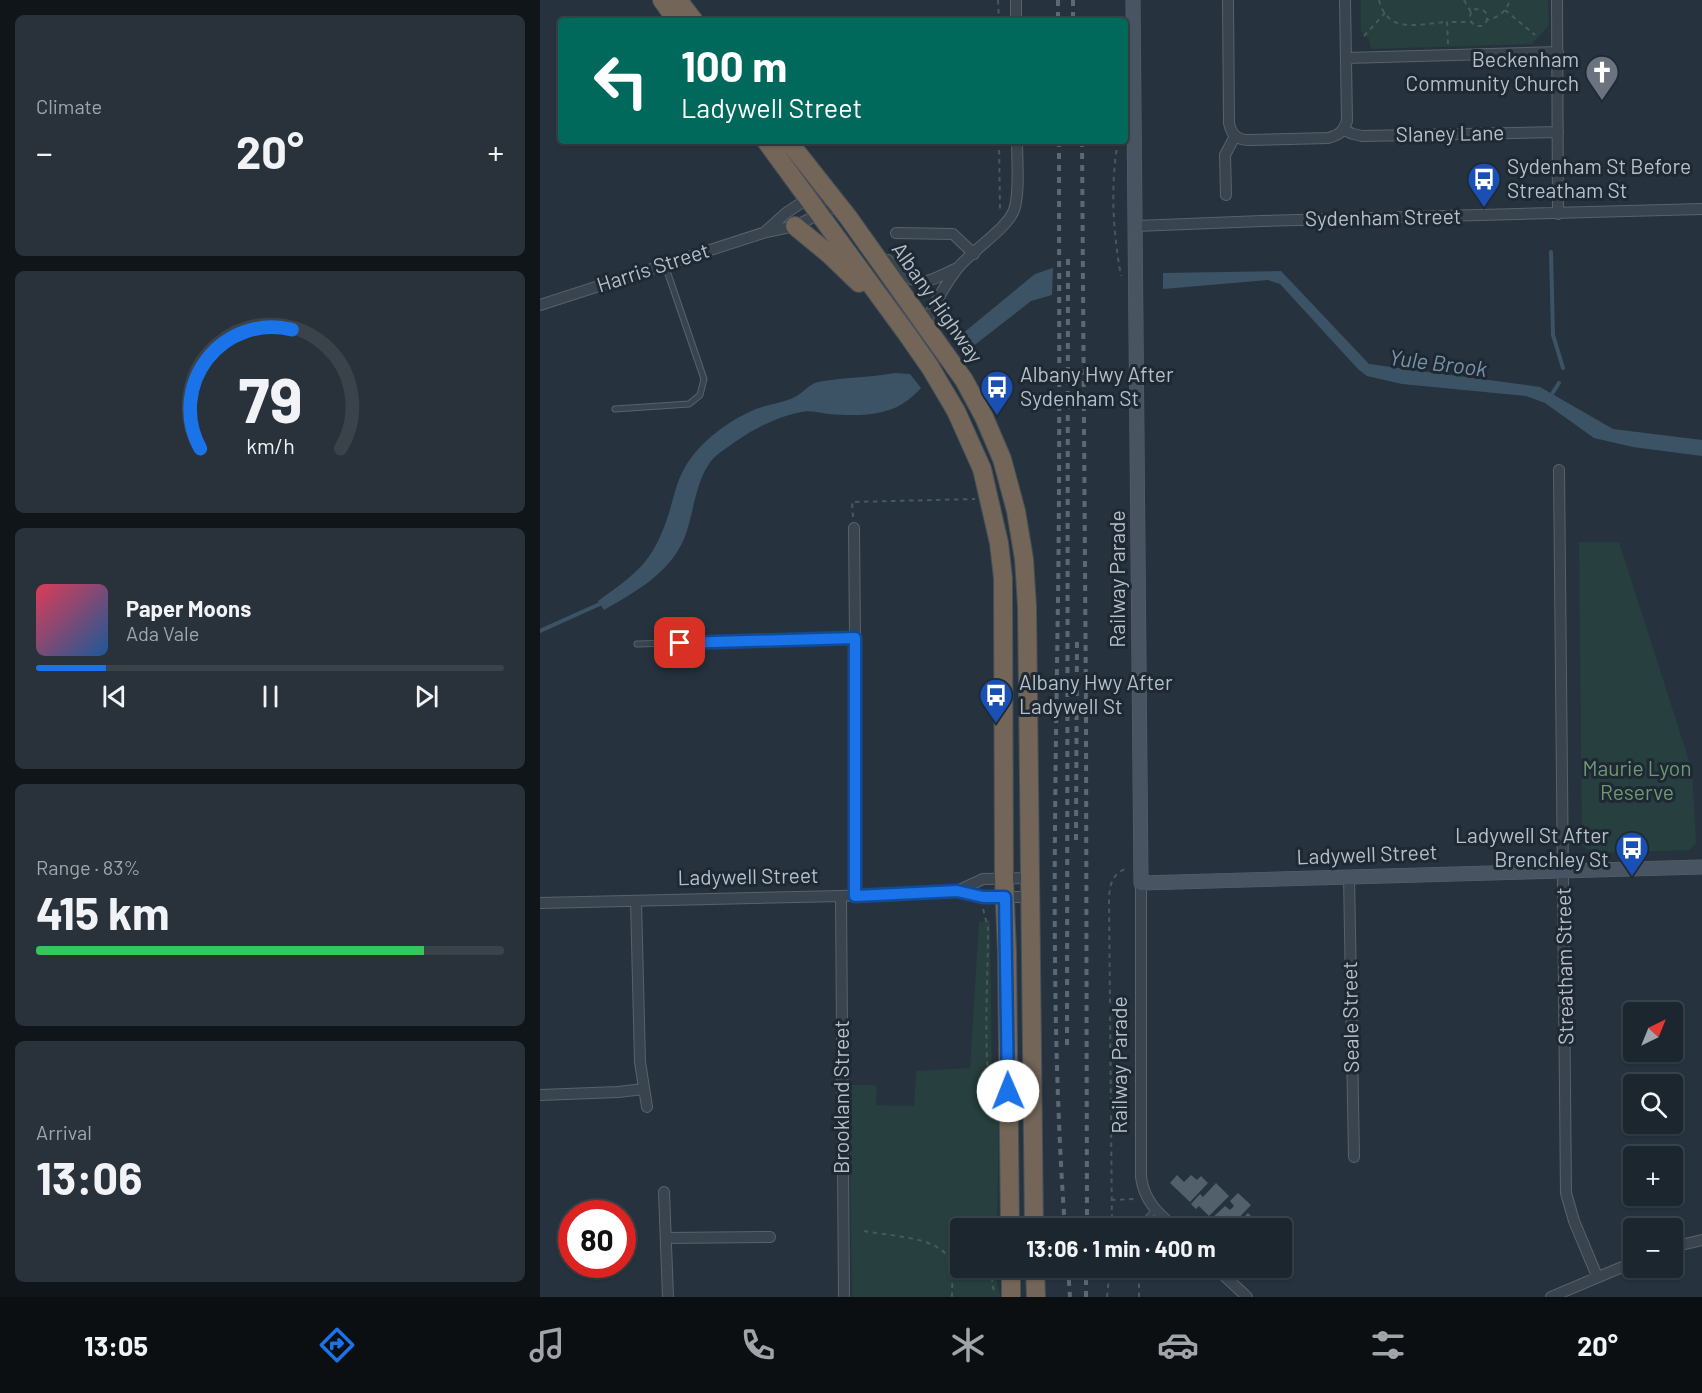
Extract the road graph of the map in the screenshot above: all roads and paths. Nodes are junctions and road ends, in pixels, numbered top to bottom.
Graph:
1 (662, 0) edge
2 (678, 0) edge
3 (998, 0) edge
4 (1016, 0) edge
5 (1133, 0) edge
6 (1228, 0) edge
7 (1345, 0) edge
8 (1379, 0) edge
9 (1464, 0) edge
10 (1510, 0) edge
11 (1557, 0) edge
12 (1505, 10) junction
13 (1471, 12) junction
14 (1385, 14) junction
15 (675, 18) edge
16 (692, 18) edge
17 (999, 18) edge
18 (1016, 18) edge
19 (1487, 20) junction
20 (1447, 22) junction
21 (1471, 22) junction
22 (1535, 35) dead end
23 (1364, 36) dead end
24 (1448, 47) dead end
25 (1557, 52) junction
26 (1346, 58) junction
27 (1344, 130) junction
28 (1558, 132) junction
29 (1235, 136) junction
30 (768, 144) edge
31 (790, 144) edge
32 (999, 144) edge
33 (1017, 144) edge
34 (826, 189) junction
35 (1226, 195) dead end
36 (808, 199) junction
37 (1702, 209) edge
38 (843, 211) junction
39 (1000, 213) dead end
40 (1558, 214) junction
41 (819, 215) junction
42 (795, 226) junction
43 (1136, 226) junction
44 (766, 232) junction
45 (896, 233) dead end
46 (974, 254) junction
47 (665, 265) junction
48 (958, 267) junction
49 (540, 305) edge
50 (925, 324) junction
51 (907, 334) junction
52 (615, 409) dead end
53 (1559, 470) dead end
54 (978, 499) dead end
55 (854, 528) joint
56 (855, 638) junction
57 (637, 644) dead end
58 (1702, 867) edge
59 (1131, 868) dead end
60 (1564, 872) junction
61 (1349, 876) junction
62 (1004, 878) junction
63 (1141, 883) junction
64 (1030, 887) junction
65 (957, 891) junction
66 (841, 896) junction
67 (855, 896) junction
68 (983, 897) junction
69 (1005, 897) junction
70 (636, 901) junction
71 (540, 903) edge
72 (644, 1089) junction
73 (540, 1095) edge
74 (647, 1107) dead end
75 (994, 1124) dead end
76 (1354, 1157) dead end
77 (664, 1192) dead end
78 (1135, 1199) dead end
79 (1112, 1200) junction
80 (1155, 1210) junction
81 (1010, 1218) edge
82 (1034, 1218) edge
83 (1112, 1218) edge
84 (1148, 1218) edge
85 (1163, 1218) edge
86 (864, 1232) dead end
87 (770, 1237) dead end
88 (666, 1239) junction
89 (1702, 1240) edge
90 (1683, 1244) edge
91 (1623, 1266) edge
92 (1597, 1276) junction
93 (992, 1278) edge
94 (1011, 1278) edge
95 (1035, 1278) edge
96 (1109, 1278) edge
97 (1139, 1278) edge
98 (1227, 1278) edge
99 (668, 1297) edge
100 (844, 1297) edge
101 (952, 1297) edge
102 (996, 1297) edge
103 (1011, 1297) edge
104 (1036, 1297) edge
105 (1107, 1297) edge
106 (1139, 1297) edge
107 (1247, 1297) edge
108 (1551, 1297) edge

1 - 15 highway
2 - 16 highway
3 - 17 path
4 - 18 street
5 - 43 street, Railway Parade
6 - 29 street
7 - 26 street
8 - 14 path
9 - 13 path
10 - 12 path
11 - 25 street
12 - 19 path
12 - 22 path
13 - 19 path
13 - 21 path
14 - 20 path
14 - 23 path
19 - 21 path
20 - 21 path
20 - 24 path
25 - 26 street
25 - 28 street
26 - 27 street
27 - 28 street, Slaney Lane
27 - 29 street
28 - 40 street
29 - 35 street
30 - 36 highway, Albany Highway
31 - 34 highway, Albany Highway
32 - 39 path
33 - 46 street
34 - 36 street, Harris Street
34 - 38 highway, Albany Highway
36 - 41 highway, Albany Highway
36 - 44 street, Harris Street
37 - 40 street, Sydenham Street
38 - 41 street, Harris Street
38 - 48 street
38 - 50 highway, Albany Highway
40 - 43 street, Sydenham Street
41 - 42 street, Harris Street
41 - 51 highway, Albany Highway
42 - 44 street, Harris Street
42 - 51 highway
43 - 63 street, Railway Parade
44 - 47 street, Harris Street
45 - 46 street
46 - 48 street
47 - 49 street, Harris Street
47 - 52 lane
48 - 50 street
50 - 64 highway, Albany Highway
51 - 62 highway, Albany Highway
53 - 60 street, Streatham Street
54 - 55 path
55 - 56 street
56 - 57 lane
56 - 67 street
58 - 60 street, Ladywell Street
59 - 79 path
60 - 61 street, Ladywell Street
60 - 92 street, Streatham Street
61 - 63 street, Ladywell Street
61 - 76 street, Seale Street
62 - 64 street, Ladywell Street
62 - 65 street, Ladywell Street
62 - 69 highway, Albany Highway
63 - 80 street, Railway Parade
64 - 69 street, Ladywell Street
64 - 82 highway, Albany Highway
65 - 67 street, Ladywell Street
65 - 68 street, Ladywell Street
66 - 67 street, Ladywell Street
66 - 70 street, Ladywell Street
66 - 100 street, Brookland Street
68 - 69 street, Ladywell Street
68 - 75 path
69 - 81 highway, Albany Highway
70 - 71 street, Ladywell Street
70 - 72 street
72 - 73 street
72 - 74 street
77 - 88 street
78 - 79 path
79 - 83 path
80 - 84 lane
80 - 85 street
86 - 101 path
87 - 88 street
88 - 99 street
89 - 90 street
91 - 92 street
92 - 108 street
93 - 102 path
94 - 103 highway
95 - 104 highway
96 - 105 path
97 - 106 path
98 - 107 street

